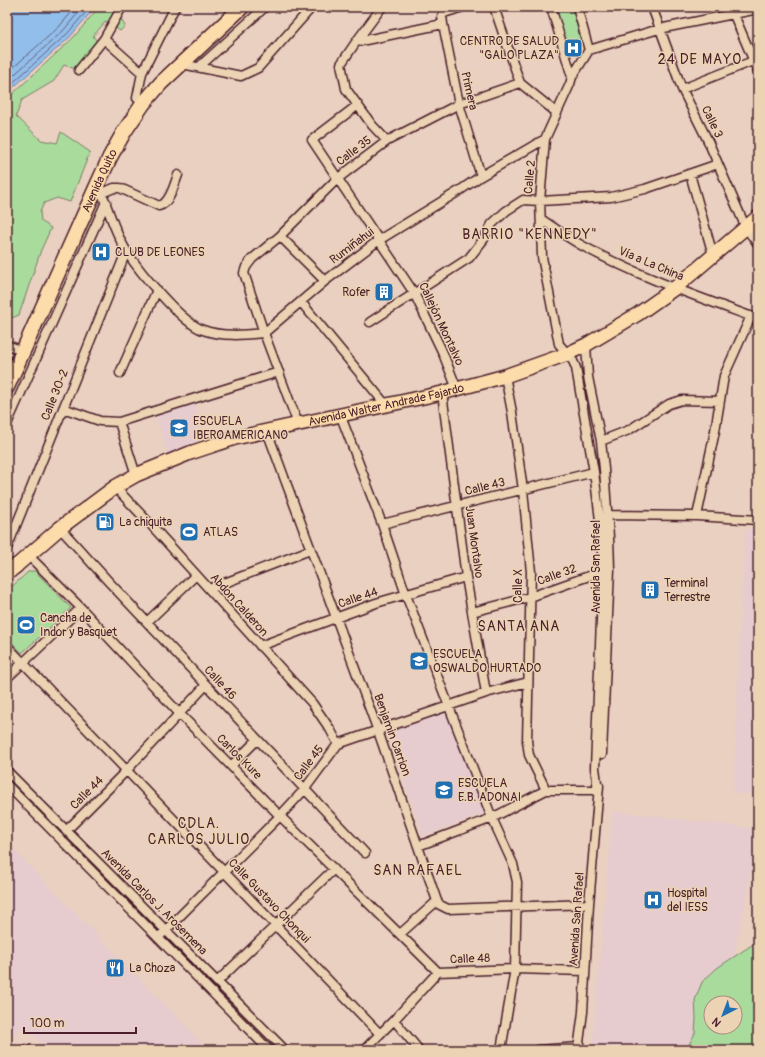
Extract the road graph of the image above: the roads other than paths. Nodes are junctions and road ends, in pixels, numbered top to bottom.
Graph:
1 (122, 7) edge
2 (175, 7) edge
3 (242, 7) edge
4 (265, 7) edge
5 (312, 7) edge
6 (382, 7) edge
7 (463, 7) edge
8 (494, 7) edge
9 (551, 7) edge
10 (577, 7) edge
11 (654, 8) edge
12 (758, 9) edge
13 (734, 15) junction
14 (443, 24) junction
15 (659, 29) junction
16 (104, 39) junction
17 (356, 42) junction
18 (589, 50) junction
19 (756, 60) edge
20 (182, 64) junction
21 (198, 67) junction
22 (80, 70) dead end
23 (758, 70) edge
24 (142, 73) junction
25 (572, 77) junction
26 (520, 83) junction
27 (682, 88) junction
28 (143, 104) junction
29 (459, 104) junction
30 (358, 105) junction
31 (557, 113) junction
32 (545, 139) junction
33 (387, 141) junction
34 (718, 164) junction
35 (690, 174) junction
36 (178, 175) dead end
37 (481, 176) junction
38 (337, 179) junction
39 (99, 191) junction
40 (540, 201) junction
41 (106, 202) junction
42 (758, 217) edge
43 (541, 219) junction
44 (746, 228) junction
45 (280, 236) junction
46 (379, 240) junction
47 (758, 244) edge
48 (126, 252) junction
49 (714, 255) junction
50 (325, 281) junction
51 (675, 288) junction
52 (157, 290) junction
53 (414, 293) junction
54 (301, 302) junction
55 (754, 317) edge
56 (370, 322) dead end
57 (264, 333) junction
58 (586, 345) junction
59 (8, 347) edge
60 (23, 351) junction
61 (567, 354) junction
62 (279, 372) junction
63 (120, 373) dead end
64 (505, 376) junction
65 (7, 387) edge
66 (457, 389) junction
67 (442, 393) junction
68 (720, 401) junction
69 (386, 405) junction
70 (63, 408) junction
71 (340, 414) junction
72 (119, 422) junction
73 (7, 424) edge
74 (298, 424) junction
75 (267, 431) junction
76 (601, 441) junction
77 (594, 472) junction
78 (136, 475) junction
79 (115, 487) junction
80 (523, 490) junction
81 (457, 506) junction
82 (608, 516) junction
83 (697, 516) junction
84 (758, 520) edge
85 (382, 524) junction
86 (60, 528) junction
87 (7, 548) edge
88 (310, 550) junction
89 (28, 555) junction
90 (9, 569) edge
91 (603, 571) junction
92 (196, 575) junction
93 (466, 577) junction
94 (209, 589) junction
95 (406, 595) junction
96 (530, 597) junction
97 (81, 608) junction
98 (472, 612) junction
99 (336, 618) junction
100 (148, 622) junction
101 (7, 646) edge
102 (260, 646) junction
103 (22, 663) junction
104 (7, 678) edge
105 (528, 682) junction
106 (206, 686) junction
107 (486, 693) junction
108 (450, 707) junction
109 (179, 714) junction
110 (378, 731) junction
111 (257, 740) junction
112 (338, 744) junction
113 (231, 766) junction
114 (7, 771) edge
115 (126, 771) junction
116 (7, 785) edge
117 (304, 790) junction
118 (546, 790) junction
119 (598, 790) junction
120 (280, 816) junction
121 (492, 818) junction
122 (66, 831) junction
123 (418, 846) junction
124 (365, 853) dead end
125 (334, 869) junction
126 (226, 872) junction
127 (437, 901) junction
128 (589, 904) junction
129 (517, 906) junction
130 (276, 925) junction
131 (166, 931) junction
132 (400, 934) junction
133 (158, 938) junction
134 (515, 970) junction
135 (585, 971) junction
136 (438, 972) junction
137 (217, 982) junction
138 (394, 1020) junction
139 (380, 1034) junction
140 (579, 1049) edge
141 (269, 1050) edge
142 (285, 1050) edge
143 (364, 1050) edge
144 (419, 1050) edge
145 (501, 1050) edge
146 (538, 1050) edge

1 - 16 street
2 - 24 street
3 - 20 highway, Avenida Quito
4 - 21 street
5 - 21 street
6 - 17 street
7 - 14 street
8 - 26 street
9 - 25 street
10 - 18 street
11 - 15 street, Calle 3
12 - 13 street
13 - 15 street
13 - 19 street
14 - 17 street
14 - 29 street, Primera
15 - 18 street
15 - 27 street, Calle 3
16 - 22 street
16 - 24 street
17 - 30 street
18 - 25 street, Calle 2
19 - 23 street
19 - 27 street
20 - 21 street
20 - 28 highway, Avenida Quito
24 - 28 street
25 - 31 street, Calle 2
26 - 29 street, Calle 35
26 - 31 street
27 - 34 street, Calle 3
28 - 39 highway, Avenida Quito
29 - 33 street, Calle 35
29 - 37 street, Primera
30 - 33 street
30 - 38 street, Callejón Montalvo
31 - 32 street, Calle 2
32 - 37 street, Rumiñahui
32 - 40 street, Calle 2
33 - 38 street, Calle 35
34 - 35 street
34 - 44 street, Calle 3
35 - 40 street
35 - 49 street
36 - 39 street
37 - 46 street, Rumiñahui
38 - 45 street, Calle 35
38 - 46 street, Callejón Montalvo
39 - 41 street
39 - 60 highway, Avenida Quito
40 - 43 street, Calle 2
40 - 53 street
41 - 48 street
41 - 73 street
42 - 44 main road, Avenida Walter Andrade Fajardo
43 - 51 street, Vía a La China
43 - 61 street, Calle 2
44 - 47 street, Calle 3
44 - 49 main road, Avenida Walter Andrade Fajardo
45 - 50 street
45 - 57 street, Calle 35
46 - 50 street, Rumiñahui
46 - 53 street, Callejón Montalvo
48 - 52 street
48 - 70 street, Calle 30-2
49 - 51 main road, Avenida Walter Andrade Fajardo
50 - 54 street, Rumiñahui
51 - 55 street, Vía a La China
51 - 58 main road, Avenida Walter Andrade Fajardo
52 - 57 street
52 - 63 street
53 - 56 street
53 - 66 street, Callejón Montalvo
54 - 57 street, Rumiñahui
54 - 69 street
55 - 68 street
57 - 62 street
58 - 61 main road, Avenida Walter Andrade Fajardo
58 - 76 street, Avenida San Rafael
59 - 60 street
60 - 65 highway, Avenida Quito
61 - 64 main road, Avenida Walter Andrade Fajardo
61 - 77 street, Avenida San Rafael
62 - 72 street
62 - 74 street
64 - 66 main road, Avenida Walter Andrade Fajardo
64 - 80 street, Calle X
66 - 67 main road, Avenida Walter Andrade Fajardo
67 - 69 main road, Avenida Walter Andrade Fajardo
67 - 81 street, Juan Montalvo
68 - 76 street
68 - 83 street
69 - 71 main road, Avenida Walter Andrade Fajardo
70 - 72 street
70 - 87 street, Calle 30-2
71 - 74 main road, Avenida Walter Andrade Fajardo
71 - 85 street
72 - 78 street
74 - 75 main road, Avenida Walter Andrade Fajardo
75 - 78 main road, Avenida Walter Andrade Fajardo
75 - 88 street, Benjamin Carrion
76 - 82 street, Avenida San Rafael
77 - 80 street, Calle 43
77 - 91 street, Avenida San Rafael
78 - 79 main road, Avenida Walter Andrade Fajardo
79 - 86 main road, Avenida Walter Andrade Fajardo
79 - 92 street, Abdon Calderon
80 - 81 street, Calle 43
80 - 96 street, Calle X
81 - 85 street, Calle 43
81 - 93 street, Juan Montalvo
82 - 83 street
82 - 119 street, Avenida San Rafael
83 - 84 street
85 - 95 street
86 - 89 main road, Avenida Walter Andrade Fajardo
86 - 100 street, Calle 46
88 - 94 street
88 - 99 street, Benjamin Carrion
89 - 90 main road, Avenida Walter Andrade Fajardo
89 - 97 street, Carlos Kure
91 - 96 street, Calle 32
91 - 119 street, Avenida San Rafael
92 - 94 street, Abdon Calderon
92 - 100 street
93 - 95 street, Calle 44
93 - 98 street, Juan Montalvo
94 - 102 street, Abdon Calderon
95 - 99 street, Calle 44
95 - 108 street
96 - 98 street, Calle 32
96 - 105 street, Calle X
97 - 103 street
97 - 109 street, Carlos Kure
98 - 107 street, Juan Montalvo
99 - 102 street, Calle 44
99 - 110 street, Benjamin Carrion
100 - 106 street, Calle 46
101 - 103 street, Calle Gustavo Chonqui
102 - 112 street, Abdon Calderon
103 - 104 street
103 - 115 street, Calle Gustavo Chonqui
105 - 107 street, Calle 45
105 - 118 street, Calle X
106 - 109 street, Calle 44
106 - 111 street, Calle 46
107 - 108 street, Calle 45
108 - 110 street, Calle 45
108 - 121 street
109 - 113 street, Carlos Kure
109 - 115 street, Calle 44
110 - 112 street, Calle 45
110 - 123 street, Benjamin Carrion
111 - 113 street
111 - 117 street, Calle 46
112 - 117 street, Calle 45
113 - 120 street, Carlos Kure
114 - 122 street, Avenida Carlos J. Arosemena
115 - 122 street, Calle 44
115 - 126 street, Calle Gustavo Chonqui
116 - 133 street, Avenida Carlos J. Arosemena
117 - 120 street, Calle 45
117 - 124 street, Calle 46
118 - 119 street
118 - 121 street
119 - 128 street, Avenida San Rafael
120 - 125 street, Carlos Kure
120 - 126 street, Calle 45
121 - 123 street
121 - 129 street
122 - 131 street, Avenida Carlos J. Arosemena
123 - 127 street, Benjamin Carrion
125 - 130 street
125 - 132 street, Carlos Kure
126 - 130 street, Calle Gustavo Chonqui
126 - 131 street, Calle 45
127 - 129 street
127 - 132 street
128 - 129 street
128 - 135 street, Avenida San Rafael
129 - 134 street
130 - 137 street
130 - 139 street, Calle Gustavo Chonqui
131 - 133 street, Calle 45
131 - 137 street, Avenida Carlos J. Arosemena
132 - 136 street, Carlos Kure
133 - 141 street, Avenida Carlos J. Arosemena
134 - 135 street, Calle 48
134 - 136 street, Calle 48
134 - 145 street
135 - 140 street, Avenida San Rafael
136 - 138 street, Calle 48
137 - 142 street, Avenida Carlos J. Arosemena
138 - 139 street, Calle 48
138 - 144 street
139 - 143 street, Calle 48
140 - 146 street

